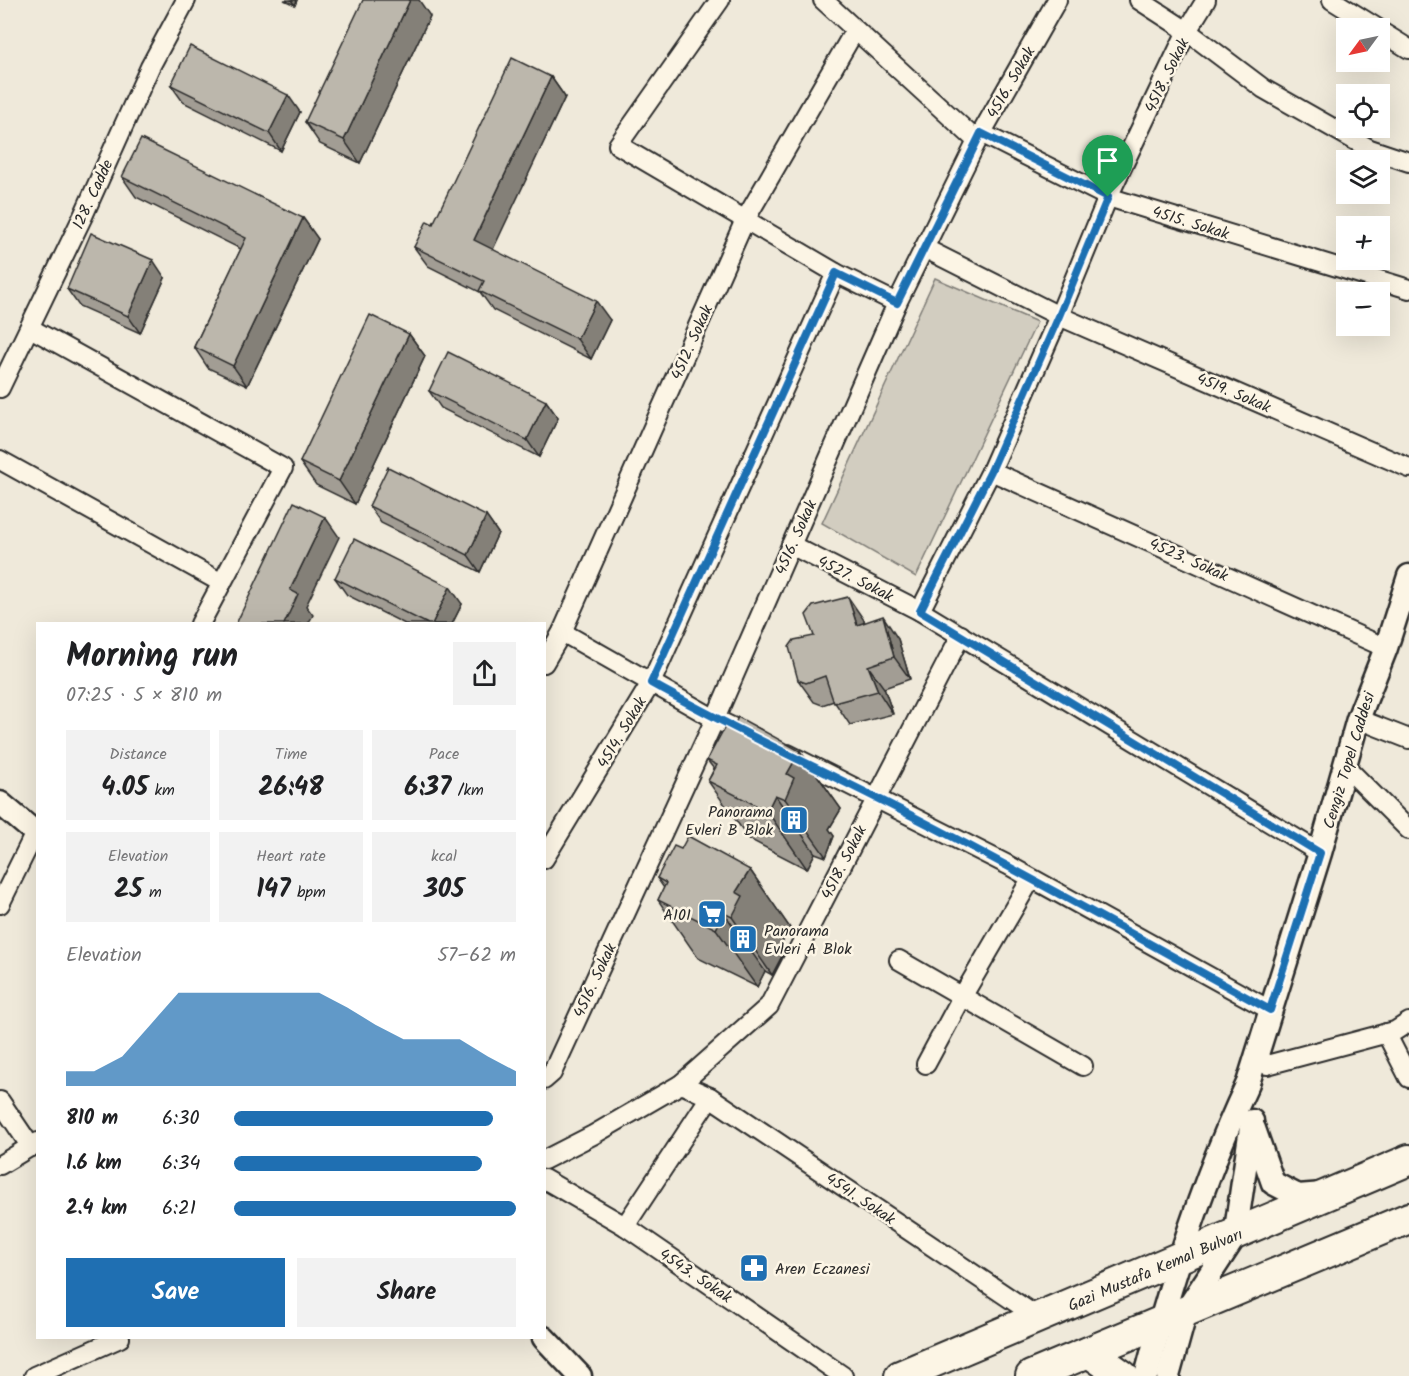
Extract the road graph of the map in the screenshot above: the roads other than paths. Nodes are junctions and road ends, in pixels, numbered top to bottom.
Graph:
1 (186, 0) edge
2 (720, 0) edge
3 (823, 0) edge
4 (1058, 0) edge
5 (1139, 0) edge
6 (1206, 0) edge
7 (1332, 0) edge
8 (1360, 18) edge
9 (855, 30) junction
10 (1187, 31) junction
11 (1390, 37) edge
12 (1409, 49) edge
13 (979, 137) junction
14 (1409, 162) edge
15 (1108, 197) junction
16 (745, 220) junction
17 (924, 248) junction
18 (836, 273) junction
19 (1409, 289) edge
20 (897, 303) junction
21 (1059, 316) junction
22 (30, 328) junction
23 (0, 388) edge
24 (0, 460) edge
25 (1409, 468) edge
26 (991, 471) junction
27 (791, 545) junction
28 (1409, 576) edge
29 (222, 583) junction
30 (1405, 600) edge
31 (920, 611) junction
32 (201, 622) edge
33 (562, 632) junction
34 (961, 636) junction
35 (1386, 648) junction
36 (546, 660) edge
37 (651, 683) junction
38 (715, 719) junction
39 (1358, 719) junction
40 (1409, 739) edge
41 (1344, 765) junction
42 (877, 798) junction
43 (0, 802) edge
44 (1409, 830) edge
45 (36, 834) edge
46 (1320, 853) junction
47 (546, 856) edge
48 (1031, 879) junction
49 (0, 904) edge
50 (899, 960) dead end
51 (963, 997) junction
52 (1270, 1010) junction
53 (1409, 1022) edge
54 (1386, 1033) junction
55 (1255, 1056) junction
56 (926, 1064) dead end
57 (1083, 1066) dead end
58 (546, 1078) edge
59 (1409, 1078) edge
60 (1248, 1083) junction
61 (681, 1084) junction
62 (710, 1097) junction
63 (0, 1101) edge
64 (1252, 1121) junction
65 (34, 1144) edge
66 (546, 1159) edge
67 (1409, 1161) edge
68 (0, 1165) edge
69 (546, 1180) edge
70 (1333, 1192) junction
71 (1409, 1218) edge
72 (625, 1227) junction
73 (1235, 1236) junction
74 (1178, 1259) junction
75 (1173, 1317) junction
76 (1039, 1318) junction
77 (118, 1339) edge
78 (545, 1339) edge
79 (1089, 1352) junction
80 (34, 1376) edge
81 (580, 1376) edge
82 (843, 1376) edge
83 (900, 1376) edge
84 (1031, 1376) edge
85 (1123, 1376) edge
86 (1146, 1376) edge
87 (1168, 1376) edge

1 - 22 street, 128. Cadde
2 - 16 street
3 - 9 street, 4515. Sokak
4 - 13 street, 4516. Sokak
5 - 10 street
6 - 10 street, 4518. Sokak
7 - 8 street
9 - 13 street, 4515. Sokak
9 - 16 street, 4512. Sokak
10 - 14 street
10 - 15 street, 4518. Sokak
11 - 12 street
13 - 15 street, 4515. Sokak
13 - 17 street, 4516. Sokak
15 - 19 street, 4515. Sokak
15 - 21 street, 4518. Sokak
16 - 18 street
16 - 33 street, 4512. Sokak
17 - 20 street, 4516. Sokak
17 - 21 street, 4519. Sokak
18 - 20 street
18 - 37 street, 4514. Sokak
20 - 27 street, 4516. Sokak
21 - 25 street, 4519. Sokak
21 - 26 street, 4518. Sokak
22 - 23 street, 128. Cadde
22 - 29 street
24 - 29 street
26 - 31 street, 4518. Sokak
26 - 35 street, 4523. Sokak
27 - 31 street, 4527. Sokak
27 - 38 street, 4516. Sokak
28 - 30 street, Cengiz Topel Caddesi
29 - 32 street
30 - 35 street, Cengiz Topel Caddesi
31 - 34 street, 4527. Sokak
33 - 36 street, 4512. Sokak
33 - 37 street
34 - 42 street, 4518. Sokak
34 - 46 street, 4527. Sokak
35 - 39 street, Cengiz Topel Caddesi
37 - 38 street
37 - 47 street, 4514. Sokak
38 - 42 street
38 - 58 street, 4516. Sokak
39 - 40 street
39 - 41 street, Cengiz Topel Caddesi
41 - 44 street
41 - 46 street, Cengiz Topel Caddesi
42 - 48 street
42 - 61 street, 4518. Sokak
43 - 45 street
45 - 49 street
46 - 52 street, Cengiz Topel Caddesi
48 - 51 street
48 - 52 street
50 - 51 street
51 - 56 street
51 - 57 street
52 - 55 street, Cengiz Topel Caddesi
53 - 54 street
54 - 55 street
54 - 59 street
55 - 60 street, Cengiz Topel Caddesi
60 - 64 street, Cengiz Topel Caddesi
60 - 74 street, Cengiz Topel Caddesi
61 - 62 street, 4541. Sokak
61 - 66 street, 4518. Sokak
62 - 72 street
62 - 76 street, 4541. Sokak
63 - 65 street
64 - 70 street, Cengiz Topel Caddesi
64 - 73 street, Cengiz Topel Caddesi
65 - 68 street
67 - 70 highway, Gazi Mustafa Kemal Bulvarı
69 - 72 street, 4543. Sokak
70 - 73 highway, Gazi Mustafa Kemal Bulvarı
71 - 75 highway
72 - 82 street, 4543. Sokak
73 - 74 highway, Gazi Mustafa Kemal Bulvarı
73 - 75 street, Cengiz Topel Caddesi
74 - 75 street, Cengiz Topel Caddesi
74 - 76 highway, Gazi Mustafa Kemal Bulvarı
75 - 79 highway
75 - 86 street, Cengiz Topel Caddesi
75 - 87 street, Cengiz Topel Caddesi
76 - 83 highway, Gazi Mustafa Kemal Bulvarı
77 - 80 street
78 - 81 street
79 - 84 highway
79 - 85 highway

